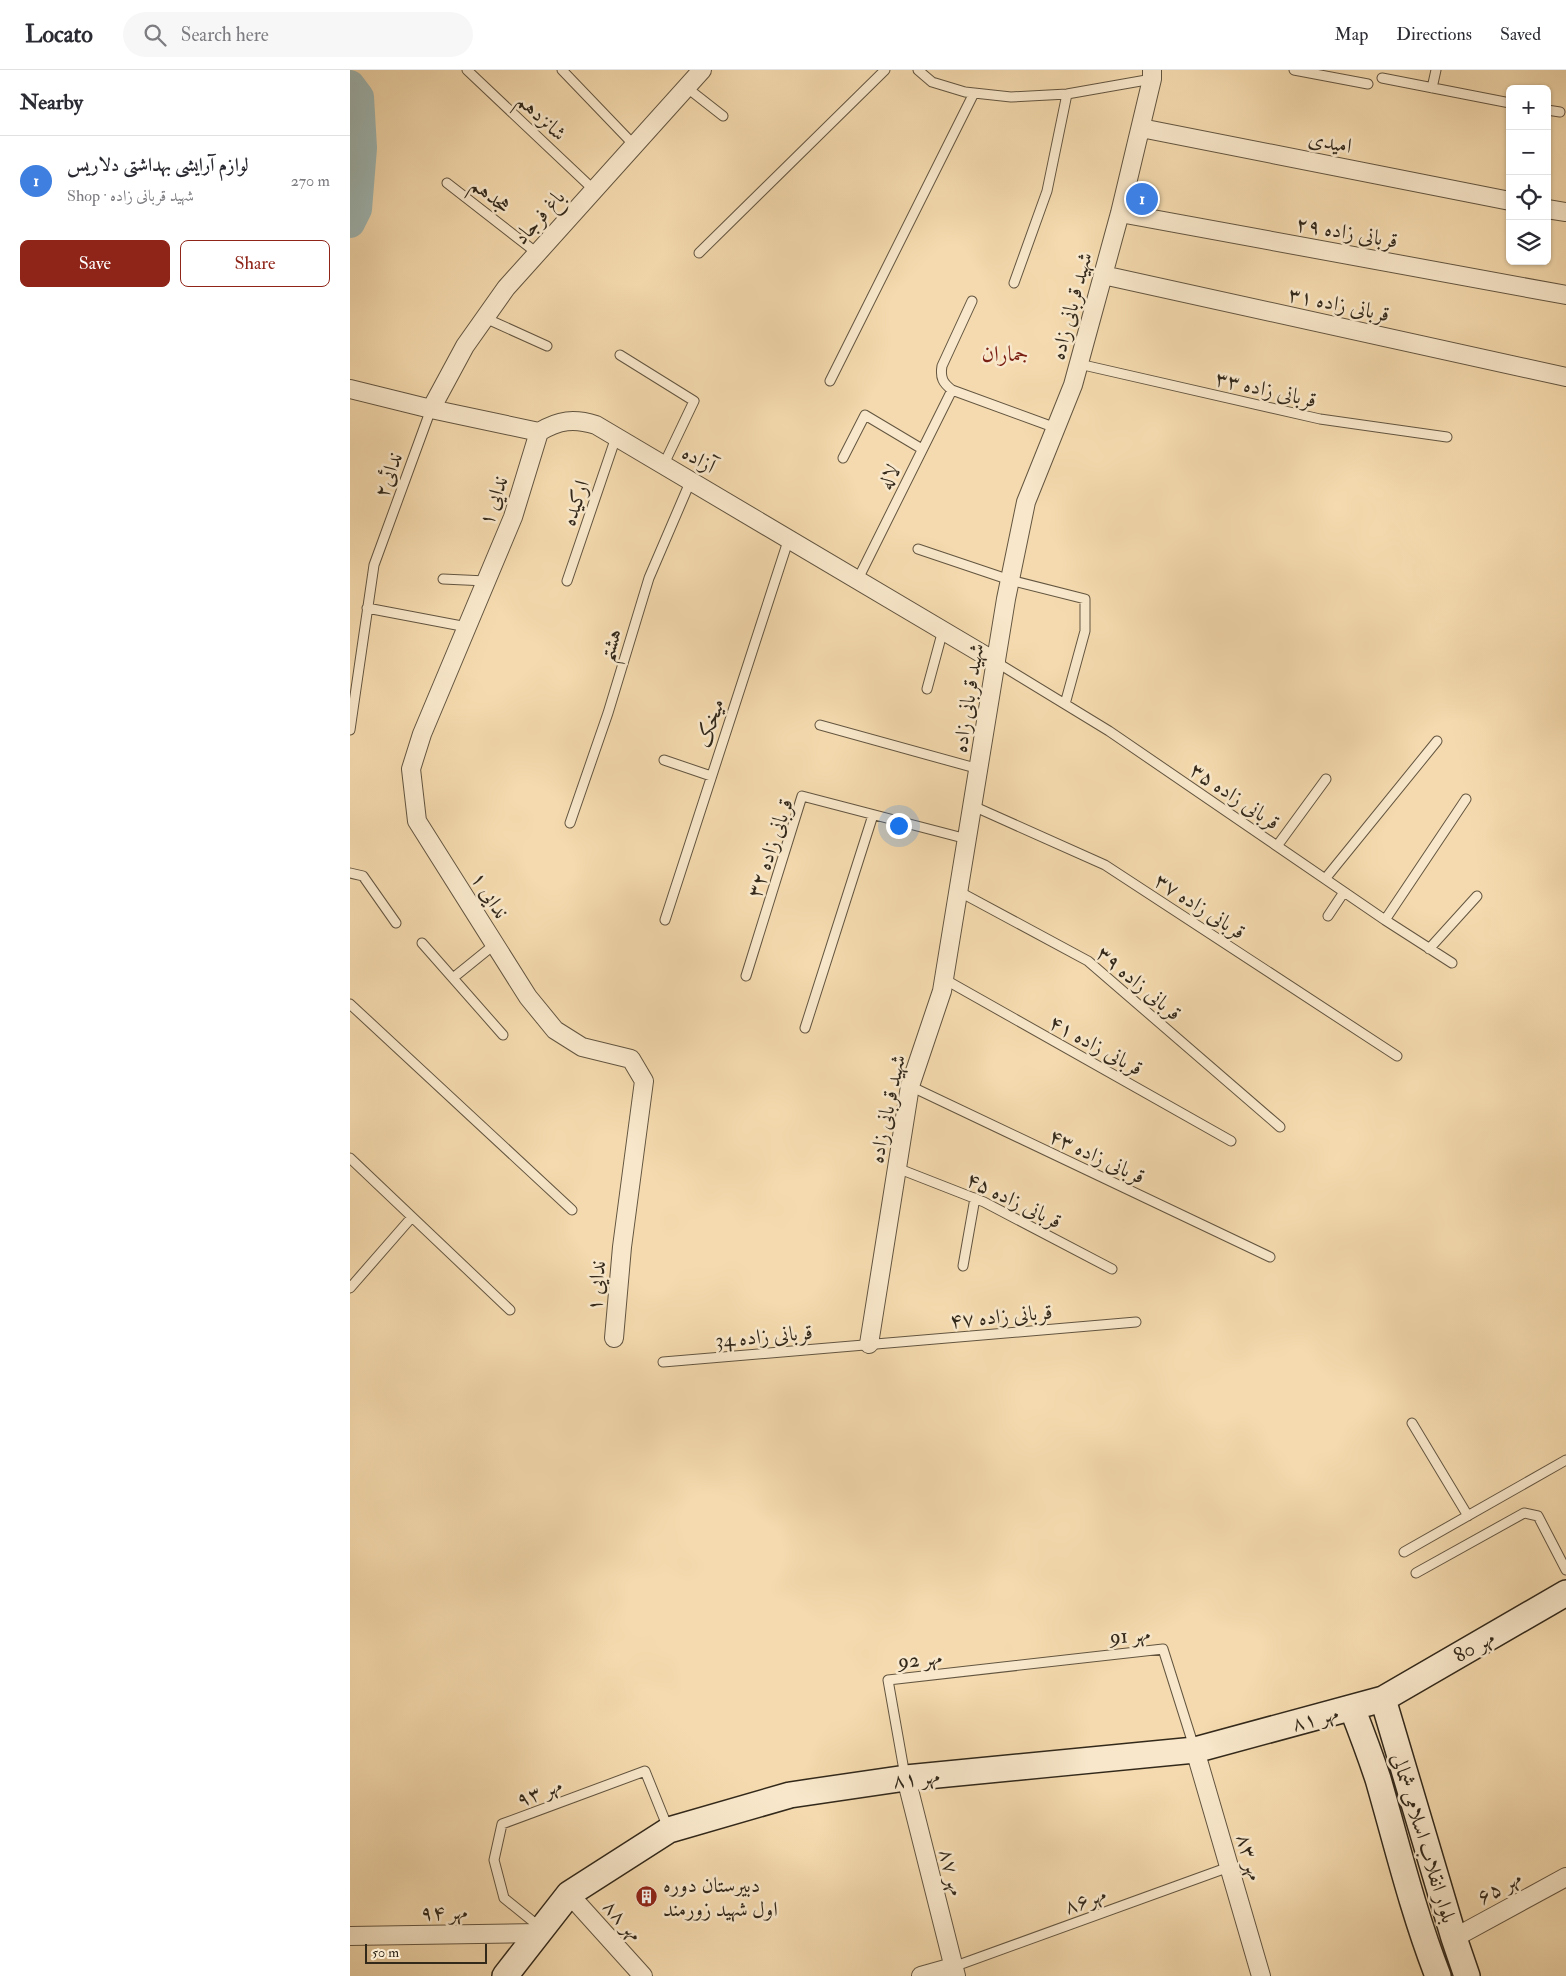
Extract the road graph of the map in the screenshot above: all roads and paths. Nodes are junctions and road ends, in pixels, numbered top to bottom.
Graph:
1 (467, 70) edge
2 (562, 70) edge
3 (885, 70) edge
4 (918, 70) edge
5 (1294, 70) edge
6 (1436, 70) edge
7 (1316, 72) edge
8 (1152, 75) edge
9 (692, 76) edge
10 (1382, 78) dead end
11 (1368, 84) dead end
12 (1432, 88) junction
13 (974, 93) junction
14 (1067, 94) junction
15 (1506, 102) edge
16 (1551, 111) edge
17 (1560, 112) dead end
18 (723, 116) dead end
19 (1141, 128) junction
20 (634, 145) junction
21 (447, 183) dead end
22 (594, 190) junction
23 (1506, 200) edge
24 (1551, 210) edge
25 (1566, 212) edge
26 (1120, 213) junction
27 (537, 253) junction
28 (699, 253) dead end
29 (1103, 275) junction
30 (1014, 283) dead end
31 (1566, 295) edge
32 (972, 301) dead end
33 (485, 318) junction
34 (547, 346) dead end
35 (620, 355) dead end
36 (1079, 364) junction
37 (1566, 377) edge
38 (830, 381) dead end
39 (350, 389) edge
40 (952, 390) junction
41 (431, 409) junction
42 (1056, 428) junction
43 (539, 432) junction
44 (616, 437) junction
45 (1447, 437) dead end
46 (922, 449) junction
47 (843, 458) dead end
48 (664, 464) junction
49 (691, 480) junction
50 (789, 538) junction
51 (918, 549) dead end
52 (443, 579) dead end
53 (858, 579) junction
54 (1010, 580) junction
55 (486, 581) junction
56 (567, 581) dead end
57 (367, 608) junction
58 (467, 627) junction
59 (943, 630) junction
60 (996, 662) junction
61 (927, 690) dead end
62 (1065, 704) junction
63 (820, 725) dead end
64 (350, 730) edge
65 (1437, 741) dead end
66 (664, 760) dead end
67 (979, 769) junction
68 (712, 776) junction
69 (1326, 779) dead end
70 (1466, 799) dead end
71 (973, 806) junction
72 (873, 815) junction
73 (570, 823) dead end
74 (967, 839) junction
75 (1277, 846) junction
76 (350, 873) edge
77 (1325, 879) junction
78 (958, 891) junction
79 (1344, 892) junction
80 (1477, 896) dead end
81 (1328, 916) dead end
82 (665, 920) dead end
83 (1385, 920) junction
84 (396, 923) dead end
85 (422, 943) dead end
86 (494, 944) junction
87 (1429, 948) junction
88 (1452, 963) dead end
89 (746, 976) dead end
90 (453, 978) junction
91 (944, 979) junction
92 (350, 1004) edge
93 (805, 1028) dead end
94 (503, 1035) dead end
95 (1397, 1056) dead end
96 (910, 1086) junction
97 (1280, 1127) dead end
98 (1231, 1141) dead end
99 (350, 1158) edge
100 (897, 1168) junction
101 (975, 1198) junction
102 (572, 1210) dead end
103 (412, 1217) junction
104 (1270, 1257) dead end
105 (964, 1266) dead end
106 (1112, 1269) dead end
107 (350, 1288) edge
108 (510, 1310) dead end
109 (1136, 1322) dead end
110 (614, 1338) dead end
111 (869, 1344) junction
112 (663, 1362) dead end
113 (1412, 1423) dead end
114 (1566, 1460) edge
115 (1468, 1516) junction
116 (1404, 1552) dead end
117 (1566, 1570) edge
118 (1416, 1572) dead end
119 (1566, 1593) edge
120 (1026, 1665) joint
121 (1383, 1699) junction
122 (1352, 1708) junction
123 (1195, 1750) junction
124 (906, 1778) junction
125 (669, 1830) junction
126 (1230, 1867) junction
127 (1566, 1877) edge
128 (569, 1894) junction
129 (540, 1931) junction
130 (350, 1936) edge
131 (1454, 1938) junction
132 (954, 1971) edge
133 (505, 1976) edge
134 (643, 1976) edge
135 (921, 1976) edge
136 (1261, 1976) edge
137 (1438, 1976) edge
138 (1467, 1976) edge

1 - 22 lane, شانزدهم
2 - 20 lane
3 - 28 lane
4 - 13 lane
5 - 7 lane
6 - 12 lane
7 - 11 lane
8 - 14 lane
8 - 19 street, شهید قربانی زاده
9 - 18 lane
9 - 20 street, باغ فرجاد
10 - 12 lane
12 - 15 lane
13 - 14 lane
13 - 38 lane
14 - 30 lane
16 - 17 lane
19 - 23 street, امیدی
19 - 26 street, شهید قربانی زاده
20 - 22 street, باغ فرجاد
21 - 27 lane, هجدهم
22 - 27 street, باغ فرجاد
24 - 25 street
26 - 29 street, شهید قربانی زاده
26 - 31 street, قربانی زاده ۲۹
27 - 33 street, باغ فرجاد
29 - 36 street, شهید قربانی زاده
29 - 37 street, قربانی زاده ۳۱
32 - 40 lane
33 - 34 lane
33 - 41 street, باغ فرجاد
35 - 48 lane
36 - 42 street, شهید قربانی زاده
36 - 45 lane, قربانی زاده ۳۳
39 - 41 street
40 - 42 lane
40 - 46 lane, لاله
41 - 43 street
41 - 57 lane, ندائی۲
42 - 54 street, شهید قربانی زاده
43 - 44 street, آزاده
43 - 55 street, ندایی ۱
44 - 48 street, آزاده
44 - 56 lane, ارکیده
46 - 47 lane
46 - 53 lane, لاله
48 - 49 street, آزاده
49 - 50 street, آزاده
49 - 73 lane, هشتم
50 - 53 street, آزاده
50 - 68 lane, میخک
51 - 54 lane
52 - 55 lane
53 - 59 street, آزاده
54 - 60 street, شهید قربانی زاده
54 - 62 lane
55 - 58 street, ندایی ۱
57 - 58 lane
57 - 64 lane, ندائی۲
58 - 86 street, ندایی ۱
59 - 60 street, آزاده
59 - 61 lane
60 - 62 lane, قربانی زاده ۳۵
60 - 67 street, شهید قربانی زاده
62 - 75 lane, قربانی زاده ۳۵
63 - 67 lane
65 - 77 lane
66 - 68 lane
67 - 71 street, شهید قربانی زاده
68 - 82 lane, میخک
69 - 75 lane
70 - 83 lane
71 - 74 street, شهید قربانی زاده
71 - 95 lane, قربانی زاده ۳۷
72 - 74 lane, قربانی زاده ۳۲
72 - 89 lane, قربانی زاده ۳۲
72 - 93 lane
74 - 78 street, شهید قربانی زاده
75 - 77 lane, قربانی زاده ۳۵
76 - 84 lane
77 - 79 lane, قربانی زاده ۳۵
78 - 91 street, شهید قربانی زاده
78 - 97 lane, قربانی زاده ۳۹
79 - 81 lane
79 - 83 lane, قربانی زاده ۳۵
80 - 87 lane
83 - 87 lane, قربانی زاده ۳۵
85 - 90 lane
86 - 90 lane
86 - 110 street, ندایی ۱
87 - 88 lane, قربانی زاده ۳۵
90 - 94 lane
91 - 96 street, شهید قربانی زاده
91 - 98 lane, قربانی زاده ۴۱
92 - 102 lane
96 - 100 street, شهید قربانی زاده
96 - 104 lane, قربانی زاده ۴۳
99 - 103 lane
100 - 101 lane, قربانی زاده ۴۵
100 - 111 street, شهید قربانی زاده
101 - 105 lane
101 - 106 lane, قربانی زاده ۴۵
103 - 107 lane
103 - 108 lane
109 - 111 lane, قربانی زاده ۴۷
111 - 112 lane, قربانی زاده 34
113 - 115 lane
114 - 115 lane
115 - 116 lane
117 - 118 lane
119 - 121 street, مهر 80
120 - 123 lane, مهر 91
120 - 124 lane, مهر 92
121 - 122 street, مهر ۸۱
121 - 131 street, بلوار انقلاب اسلامی شمالی
122 - 123 street, مهر ۸۱
122 - 137 street, بلوار انقلاب اسلامی شمالی
123 - 124 street, مهر ۸۱
123 - 126 street, مهر ۸۳
124 - 125 street, مهر ۸۱
124 - 132 street, مهر ۸۷
125 - 128 street, مهر ۸۱
125 - 129 lane, مهر ۹۳
126 - 132 lane, مهر۸۶
126 - 136 street, مهر ۸۳
127 - 131 street, مهر ۶۵
128 - 129 street, مهر ۸۱
128 - 134 street, مهر ۸۸
129 - 130 street, مهر ۹۴
129 - 133 street, مهر ۸۱
131 - 138 street, بلوار انقلاب اسلامی شمالی
132 - 135 street

